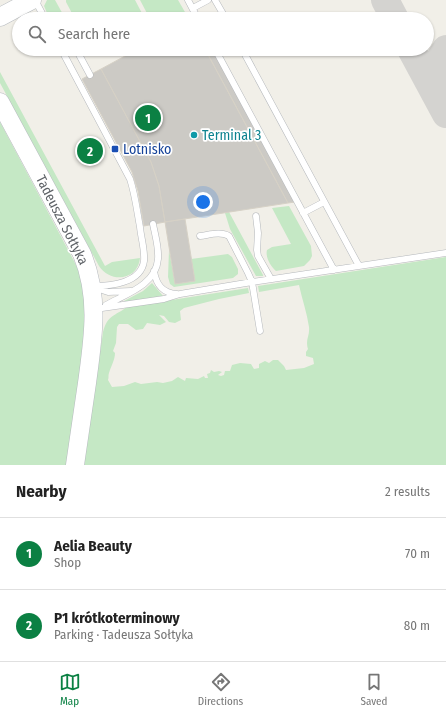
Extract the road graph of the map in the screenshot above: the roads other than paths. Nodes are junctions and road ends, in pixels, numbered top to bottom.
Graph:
1 (32, 0) edge
2 (35, 0) edge
3 (188, 0) edge
4 (208, 0) edge
5 (215, 0) edge
6 (193, 8) junction
7 (41, 12) edge
8 (195, 12) edge
9 (222, 12) edge
10 (0, 17) edge
11 (65, 56) edge
12 (80, 56) edge
13 (219, 56) edge
14 (246, 56) edge
15 (90, 75) dead end
16 (0, 102) edge
17 (324, 202) junction
18 (303, 213) junction
19 (256, 216) dead end
20 (153, 224) dead end
21 (200, 236) dead end
22 (446, 252) edge
23 (359, 266) junction
24 (334, 270) junction
25 (154, 271) junction
26 (271, 279) junction
27 (252, 282) junction
28 (92, 286) junction
29 (136, 290) junction
30 (180, 294) junction
31 (98, 310) junction
32 (260, 331) dead end
33 (75, 465) edge

1 - 10 street
2 - 7 lane
3 - 6 lane
4 - 6 lane
5 - 9 lane
6 - 8 lane
11 - 28 lane
12 - 15 lane
13 - 18 lane
14 - 17 lane
16 - 28 street, Tadeusza Sołtyka
17 - 18 lane
17 - 23 lane
18 - 24 lane
19 - 26 lane
20 - 25 lane
21 - 27 lane
22 - 23 lane
23 - 24 lane
24 - 26 lane
25 - 29 lane
25 - 30 lane
26 - 27 lane
27 - 30 lane
27 - 32 lane
28 - 29 lane
28 - 31 street, Tadeusza Sołtyka
29 - 31 lane
30 - 31 lane
31 - 33 street, Tadeusza Sołtyka

